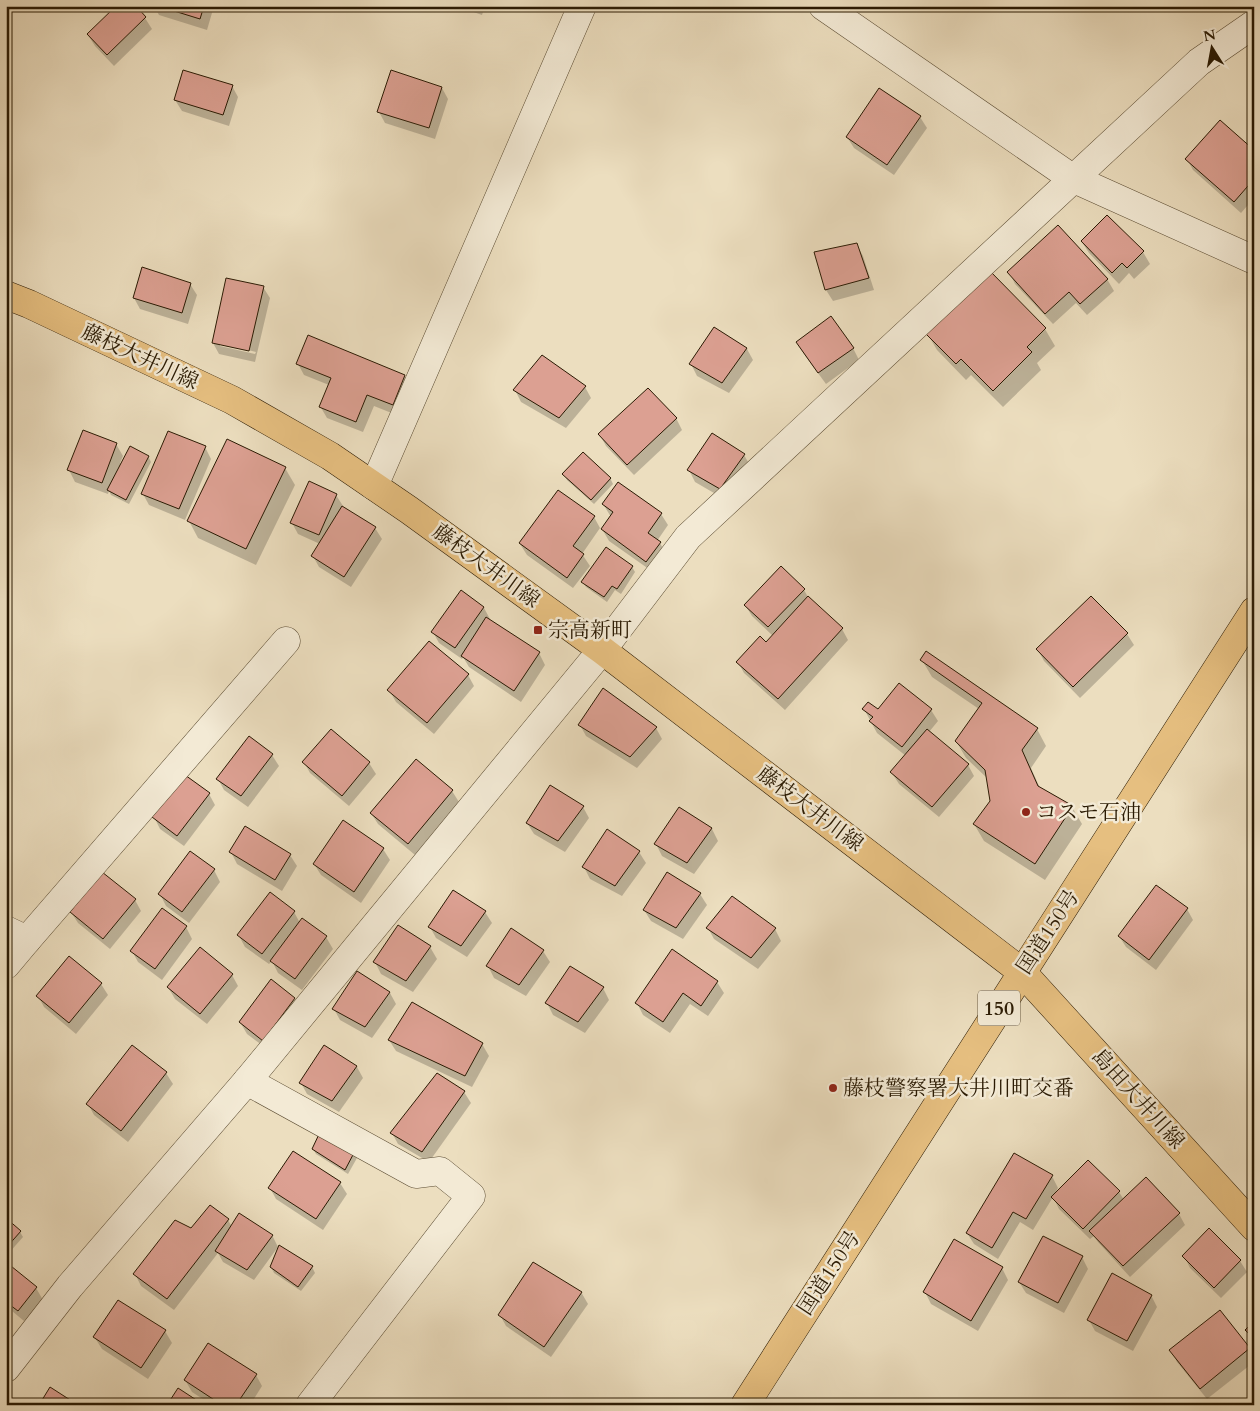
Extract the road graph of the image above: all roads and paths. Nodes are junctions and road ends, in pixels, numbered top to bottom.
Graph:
1 (582, 6) edge
2 (822, 6) edge
3 (1254, 24) edge
4 (1072, 178) junction
5 (1254, 260) edge
6 (6, 296) edge
7 (374, 486) junction
8 (1254, 611) edge
9 (286, 641) dead end
10 (602, 650) junction
11 (17, 935) edge
12 (6, 965) edge
13 (1022, 972) junction
14 (247, 1081) junction
15 (1254, 1227) edge
16 (6, 1368) edge
17 (314, 1404) edge
18 (745, 1405) edge

1 - 7 street
2 - 4 street
3 - 4 street
4 - 5 street
4 - 10 street
6 - 7 main road, 藤枝大井川線
7 - 10 main road, 藤枝大井川線
8 - 13 main road, 国道150号 / 150
9 - 11 street
10 - 13 main road, 藤枝大井川線
10 - 14 street
11 - 12 street
13 - 15 main road, 島田大井川線
13 - 18 main road, 国道150号 / 150
14 - 16 street
14 - 17 street

